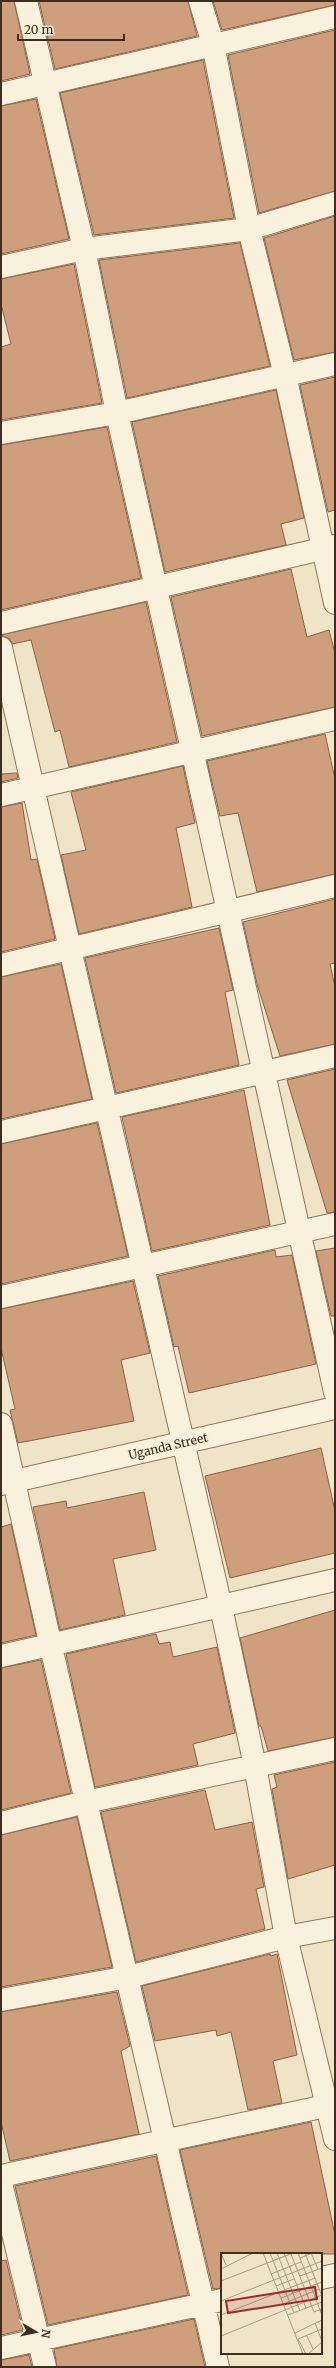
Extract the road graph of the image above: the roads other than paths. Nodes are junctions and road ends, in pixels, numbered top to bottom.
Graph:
1 (26, 1) edge
2 (200, 1) edge
3 (335, 17) edge
4 (213, 44) junction
5 (44, 84) junction
6 (1, 94) edge
7 (335, 203) edge
8 (249, 229) junction
9 (84, 249) junction
10 (1, 267) edge
11 (335, 364) edge
12 (285, 375) junction
13 (117, 413) junction
14 (1, 433) edge
15 (329, 547) edge
16 (156, 587) junction
17 (335, 603) edge
18 (1, 623) edge
19 (1, 648) edge
20 (335, 719) edge
21 (193, 752) junction
22 (33, 788) junction
23 (1, 795) edge
24 (335, 886) edge
25 (228, 911) junction
26 (70, 949) junction
27 (1, 965) edge
28 (335, 1056) edge
29 (264, 1072) junction
30 (106, 1108) junction
31 (1, 1132) edge
32 (335, 1224) edge
33 (299, 1232) junction
34 (143, 1266) junction
35 (1, 1297) edge
36 (335, 1392) edge
37 (335, 1408) edge
38 (1, 1424) edge
39 (183, 1443) junction
40 (7, 1482) edge
41 (335, 1580) edge
42 (221, 1607) junction
43 (51, 1645) junction
44 (1, 1656) edge
45 (335, 1749) edge
46 (255, 1766) junction
47 (86, 1802) junction
48 (1, 1823) edge
49 (335, 1928) edge
50 (286, 1938) junction
51 (128, 1976) junction
52 (1, 2000) edge
53 (331, 2105) edge
54 (164, 2140) junction
55 (335, 2140) edge
56 (1, 2176) edge
57 (1, 2183) edge
58 (335, 2275) edge
59 (322, 2278) edge
60 (212, 2302) edge
61 (39, 2340) junction
62 (1, 2348) edge
63 (44, 2367) edge
64 (218, 2367) edge

1 - 5 street
2 - 4 street
3 - 4 street
4 - 5 street
4 - 8 street
5 - 6 street
5 - 9 street
7 - 8 street
8 - 9 street
8 - 12 street
9 - 10 street
9 - 13 street
11 - 12 street
12 - 13 street
12 - 15 street
13 - 14 street
13 - 16 street
15 - 16 street
15 - 17 street
16 - 18 street
16 - 21 street
19 - 22 street
20 - 21 street
21 - 22 street
21 - 25 street
22 - 23 street
22 - 26 street
24 - 25 street
25 - 26 street
25 - 29 street
26 - 27 street
26 - 30 street
28 - 29 street
29 - 30 street
29 - 33 street
30 - 31 street
30 - 34 street
32 - 33 street
33 - 34 street
33 - 36 street
34 - 35 street
34 - 39 street
37 - 39 street, Uganda Street
38 - 40 street
39 - 40 street, Uganda Street
39 - 42 street
40 - 43 street
41 - 42 street
42 - 43 street
42 - 46 street
43 - 44 street
43 - 47 street
45 - 46 street
46 - 47 street
46 - 50 street
47 - 48 street
47 - 51 street
49 - 50 street
50 - 51 street
50 - 53 street
51 - 52 street
51 - 54 street
53 - 54 street
53 - 55 street
54 - 56 street
54 - 60 street
57 - 61 street
58 - 59 street
60 - 61 street
60 - 64 street
61 - 62 street
61 - 63 street

